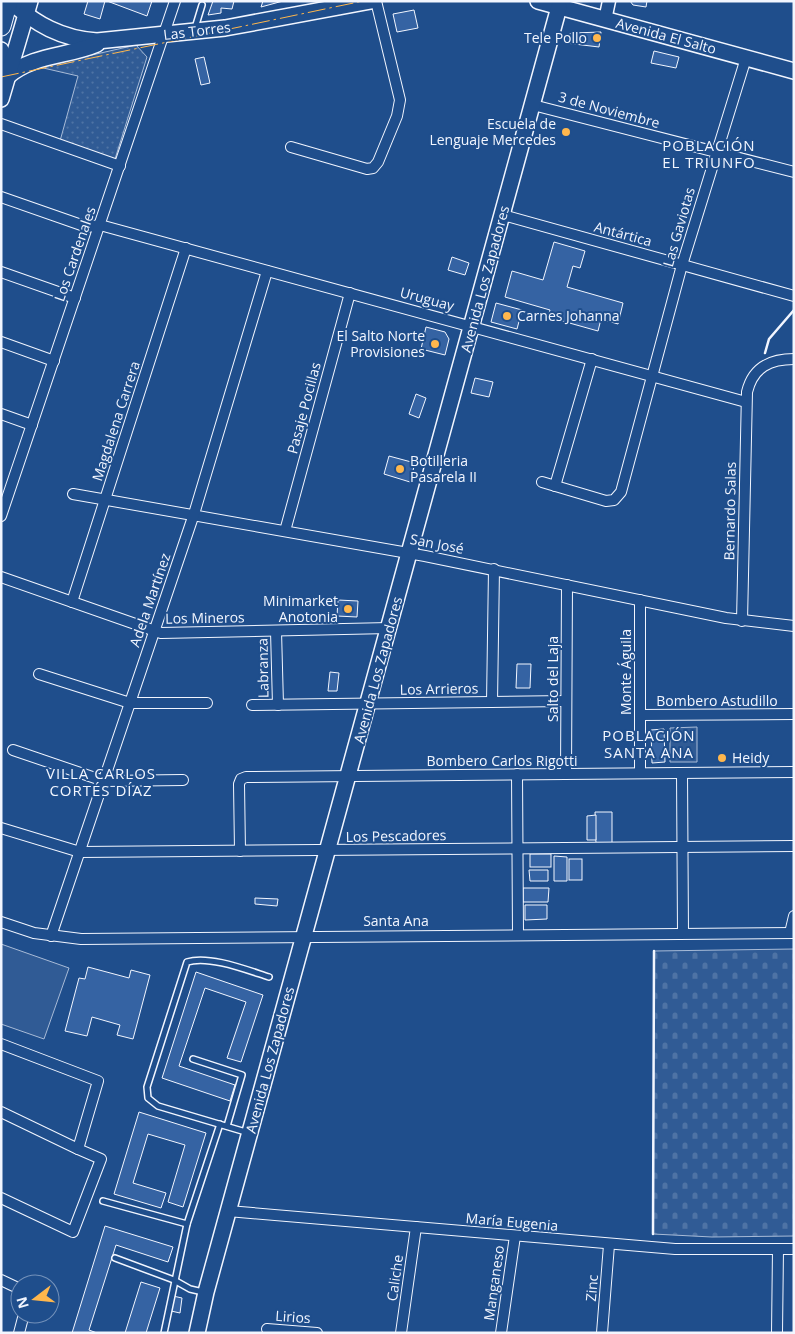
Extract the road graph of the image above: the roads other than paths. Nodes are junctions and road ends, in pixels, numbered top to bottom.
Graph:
1 (9, 1) edge
2 (175, 1) edge
3 (371, 1) edge
4 (376, 1) edge
5 (538, 1) edge
6 (609, 1) edge
7 (202, 5) dead end
8 (559, 7) junction
9 (28, 8) edge
10 (605, 20) junction
11 (1, 26) edge
12 (194, 32) junction
13 (164, 35) junction
14 (107, 40) junction
15 (1, 50) edge
16 (746, 58) junction
17 (794, 71) edge
18 (8, 76) junction
19 (1, 99) edge
20 (533, 104) junction
21 (1, 124) edge
22 (291, 147) dead end
23 (716, 152) junction
24 (120, 166) junction
25 (794, 172) edge
26 (1, 197) edge
27 (503, 215) junction
28 (100, 226) junction
29 (186, 248) junction
30 (682, 265) junction
31 (267, 271) junction
32 (1, 272) edge
33 (350, 293) junction
34 (794, 296) edge
35 (75, 298) junction
36 (472, 326) junction
37 (1, 342) edge
38 (592, 359) junction
39 (794, 359) edge
40 (54, 360) junction
41 (652, 376) junction
42 (746, 402) junction
43 (1, 414) edge
44 (32, 425) junction
45 (542, 482) dead end
46 (555, 486) junction
47 (73, 494) dead end
48 (4, 497) edge
49 (105, 499) junction
50 (194, 514) junction
51 (1, 516) edge
52 (285, 531) junction
53 (410, 553) junction
54 (494, 569) junction
55 (1, 578) edge
56 (567, 585) junction
57 (640, 600) junction
58 (72, 602) junction
59 (742, 621) junction
60 (794, 626) edge
61 (389, 628) junction
62 (276, 631) junction
63 (154, 632) junction
64 (39, 674) dead end
65 (566, 701) junction
66 (492, 702) junction
67 (130, 703) junction
68 (207, 703) dead end
69 (369, 704) junction
70 (252, 705) dead end
71 (278, 705) junction
72 (794, 714) edge
73 (640, 715) junction
74 (13, 750) dead end
75 (794, 772) edge
76 (640, 773) junction
77 (682, 773) junction
78 (517, 774) junction
79 (566, 774) junction
80 (349, 776) junction
81 (183, 780) dead end
82 (104, 781) junction
83 (1, 828) edge
84 (794, 846) edge
85 (683, 847) junction
86 (518, 848) junction
87 (328, 850) junction
88 (240, 851) junction
89 (80, 852) junction
90 (794, 916) edge
91 (1, 922) edge
92 (683, 933) junction
93 (792, 933) edge
94 (518, 934) junction
95 (305, 935) junction
96 (51, 936) junction
97 (269, 977) dead end
98 (1, 1044) edge
99 (193, 1059) dead end
100 (1, 1112) edge
101 (220, 1124) junction
102 (227, 1126) junction
103 (250, 1133) junction
104 (78, 1149) junction
105 (1, 1198) edge
106 (103, 1201) dead end
107 (228, 1212) junction
108 (187, 1224) junction
109 (416, 1227) junction
110 (514, 1236) junction
111 (609, 1245) junction
112 (778, 1249) junction
113 (794, 1249) edge
114 (115, 1258) dead end
115 (174, 1280) junction
116 (206, 1292) junction
117 (267, 1329) dead end
118 (297, 1332) edge
119 (164, 1333) edge
120 (197, 1333) edge
121 (318, 1333) edge
122 (401, 1333) edge
123 (501, 1333) edge
124 (602, 1333) edge
125 (777, 1333) edge

1 - 9 main road
1 - 11 highway
2 - 13 street, Los Cardenales
3 - 12 main road, Las Torres
4 - 22 street
5 - 8 main road, Avenida El Salto
6 - 10 street
7 - 12 lane
8 - 10 main road, Avenida El Salto
8 - 20 main road, Avenida Los Zapadores
9 - 14 main road, Las Torres
9 - 18 main road
10 - 16 main road, Avenida El Salto
12 - 13 main road, Las Torres
13 - 14 main road, Las Torres
13 - 24 street, Los Cardenales
14 - 18 main road
15 - 18 main road
16 - 17 main road, Avenida El Salto
16 - 23 street, Las Gaviotas
18 - 19 main road
20 - 23 street, 3 de Noviembre
20 - 27 main road, Avenida Los Zapadores
21 - 24 street
23 - 25 street, 3 de Noviembre
23 - 30 street, Las Gaviotas
24 - 28 street, Los Cardenales
26 - 28 street, Uruguay
27 - 30 street, Antártica
27 - 36 main road, Avenida Los Zapadores
28 - 29 street, Uruguay
28 - 35 street, Los Cardenales
29 - 31 street, Uruguay
29 - 49 street, Magdalena Carrera
30 - 34 street, Antártica
30 - 41 street, Las Gaviotas
31 - 33 street, Uruguay
31 - 50 street, Adela Martínez
32 - 35 street
33 - 36 street, Uruguay
33 - 52 street, Pasaje Pocillas
35 - 40 street, Los Cardenales
36 - 38 street, Uruguay
36 - 53 main road, Avenida Los Zapadores
37 - 40 street
38 - 41 street, Uruguay
38 - 46 street
39 - 42 street, Bernardo Salas
40 - 44 street, Los Cardenales
41 - 42 street, Uruguay
41 - 46 street, Las Gaviotas
42 - 59 street, Bernardo Salas
43 - 44 street
44 - 48 street, Los Cardenales
45 - 46 street
47 - 49 street, San José
48 - 51 street, Los Cardenales
49 - 50 street, San José
49 - 58 street, Magdalena Carrera
50 - 52 street, San José
50 - 63 street, Adela Martínez
52 - 53 street, San José
53 - 54 street, San José
53 - 61 main road, Avenida Los Zapadores
54 - 56 street, San José
54 - 66 street
55 - 58 street, Los Mineros
56 - 57 street, San José
56 - 65 street, Salto del Laja
57 - 59 street, San José
57 - 73 street, Monte Águila
58 - 63 street, Los Mineros
59 - 60 street, San José
61 - 62 street, Los Mineros
61 - 69 main road, Avenida Los Zapadores
62 - 63 street, Los Mineros
62 - 71 street, Labranza
63 - 67 street, Adela Martínez
64 - 67 street
65 - 66 street, Los Arrieros
65 - 79 street, Salto del Laja
66 - 69 street, Los Arrieros
67 - 68 street
67 - 82 street, Adela Martínez
69 - 71 street, Los Arrieros
69 - 80 main road, Avenida Los Zapadores
70 - 71 street, Los Arrieros
72 - 73 street, Bombero Astudillo
73 - 76 street, Monte Águila
74 - 82 street
75 - 77 street, Bombero Carlos Rigotti
76 - 77 street, Bombero Carlos Rigotti
76 - 79 street, Bombero Carlos Rigotti
77 - 85 street
78 - 79 street, Bombero Carlos Rigotti
78 - 80 street, Bombero Carlos Rigotti
78 - 86 street
80 - 87 main road, Avenida Los Zapadores
80 - 88 street, Bombero Carlos Rigotti
81 - 82 street
82 - 89 street, Adela Martínez
83 - 89 street, Los Pescadores
84 - 85 street, Los Pescadores
85 - 86 street, Los Pescadores
85 - 92 street
86 - 87 street, Los Pescadores
86 - 94 street
87 - 88 street, Los Pescadores
87 - 95 main road, Avenida Los Zapadores
88 - 89 street, Los Pescadores
89 - 96 street, Adela Martínez
90 - 93 street
91 - 96 street, Santa Ana
92 - 93 street, Santa Ana
92 - 94 street, Santa Ana
94 - 95 street, Santa Ana
95 - 96 street, Santa Ana
95 - 103 main road, Avenida Los Zapadores
97 - 101 lane
98 - 104 street
99 - 102 lane
100 - 104 street
101 - 102 lane
101 - 108 lane
102 - 103 lane
103 - 107 main road, Avenida Los Zapadores
104 - 105 street
106 - 108 lane
107 - 109 street, María Eugenia
107 - 116 main road, Avenida Los Zapadores
108 - 115 lane
109 - 110 street, María Eugenia
109 - 122 street, Caliche
110 - 111 street, María Eugenia
110 - 123 street, Manganeso
111 - 112 street, María Eugenia
111 - 124 street, Zinc
112 - 113 street, María Eugenia
112 - 125 street
114 - 115 lane
115 - 116 lane
115 - 119 lane
116 - 120 main road, Avenida Los Zapadores
117 - 118 street, Lirios
118 - 121 street, Lirios

